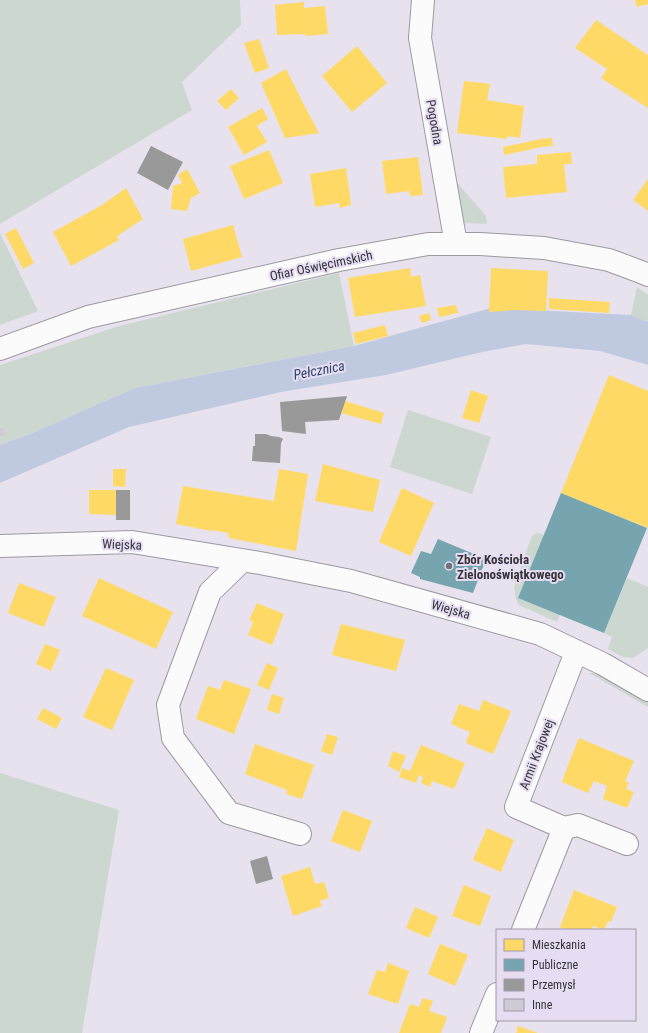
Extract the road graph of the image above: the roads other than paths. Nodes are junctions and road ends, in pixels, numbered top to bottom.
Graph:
1 (423, 0) edge
2 (456, 244) junction
3 (648, 275) edge
4 (0, 349) edge
5 (0, 546) edge
6 (242, 561) junction
7 (576, 652) junction
8 (648, 690) edge
9 (564, 828) junction
10 (300, 834) dead end
11 (627, 844) dead end
12 (523, 929) edge
13 (496, 996) edge
14 (481, 1033) edge

1 - 2 street, Pogodna
2 - 3 street, Ofiar Oświęcimskich
2 - 4 street, Ofiar Oświęcimskich
5 - 6 street, Wiejska
6 - 7 street, Wiejska
6 - 10 street
7 - 8 street, Wiejska
7 - 9 street, Armii Krajowej
9 - 11 street, Armii Krajowej
9 - 12 street
13 - 14 street

